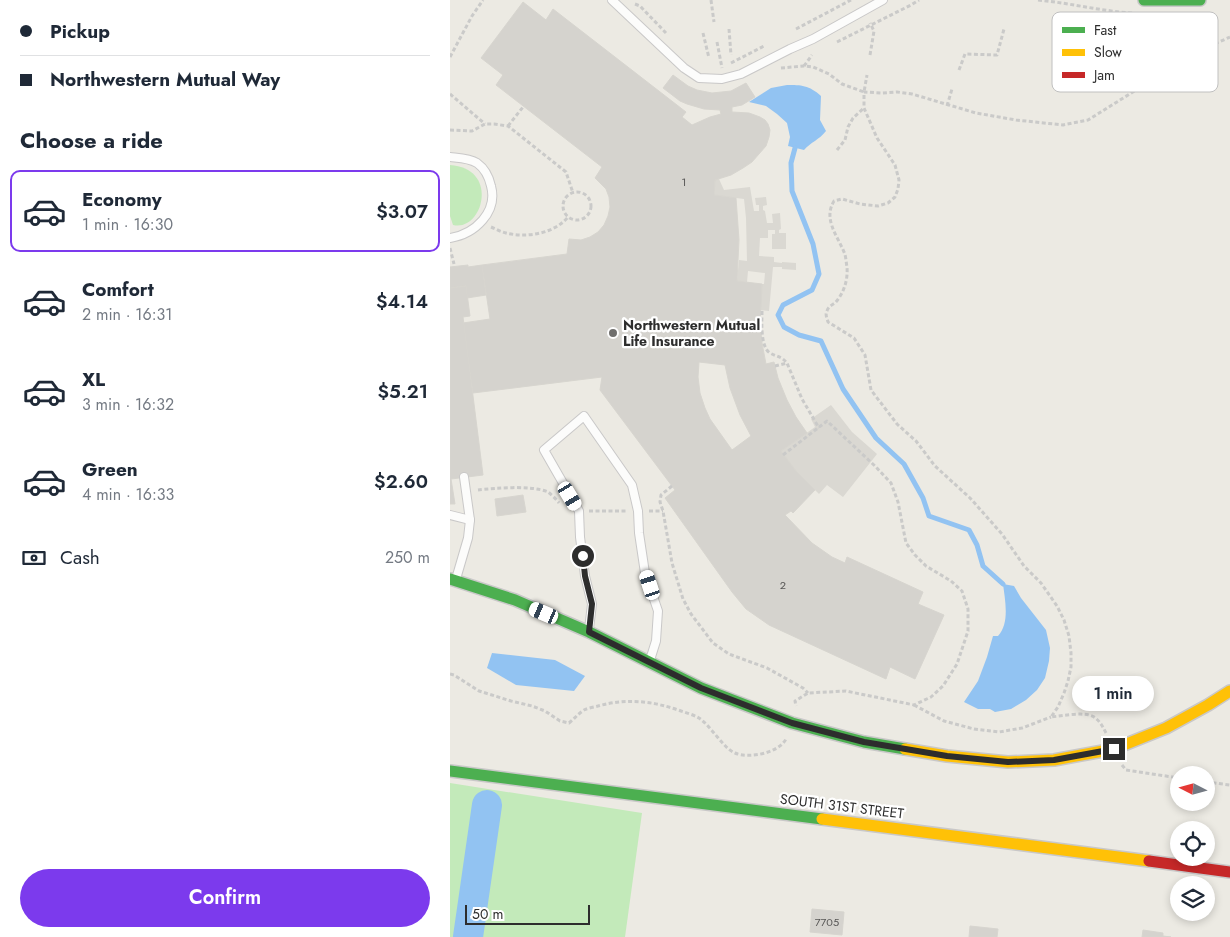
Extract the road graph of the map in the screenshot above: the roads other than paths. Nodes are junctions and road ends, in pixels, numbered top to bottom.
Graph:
1 (612, 0) edge
2 (883, 0) edge
3 (1144, 0) edge
4 (1200, 0) edge
5 (450, 157) edge
6 (450, 238) edge
7 (464, 477) dead end
8 (450, 515) edge
9 (470, 520) junction
10 (453, 580) edge
11 (589, 632) junction
12 (649, 662) junction
13 (1230, 691) edge
14 (450, 770) edge
15 (1230, 872) edge

1 - 2 lane
3 - 4 street
5 - 6 lane
7 - 9 lane
8 - 9 lane
9 - 10 lane
10 - 11 street
11 - 12 street
11 - 12 lane
12 - 13 street
14 - 15 street, SOUTH 31ST STREET

